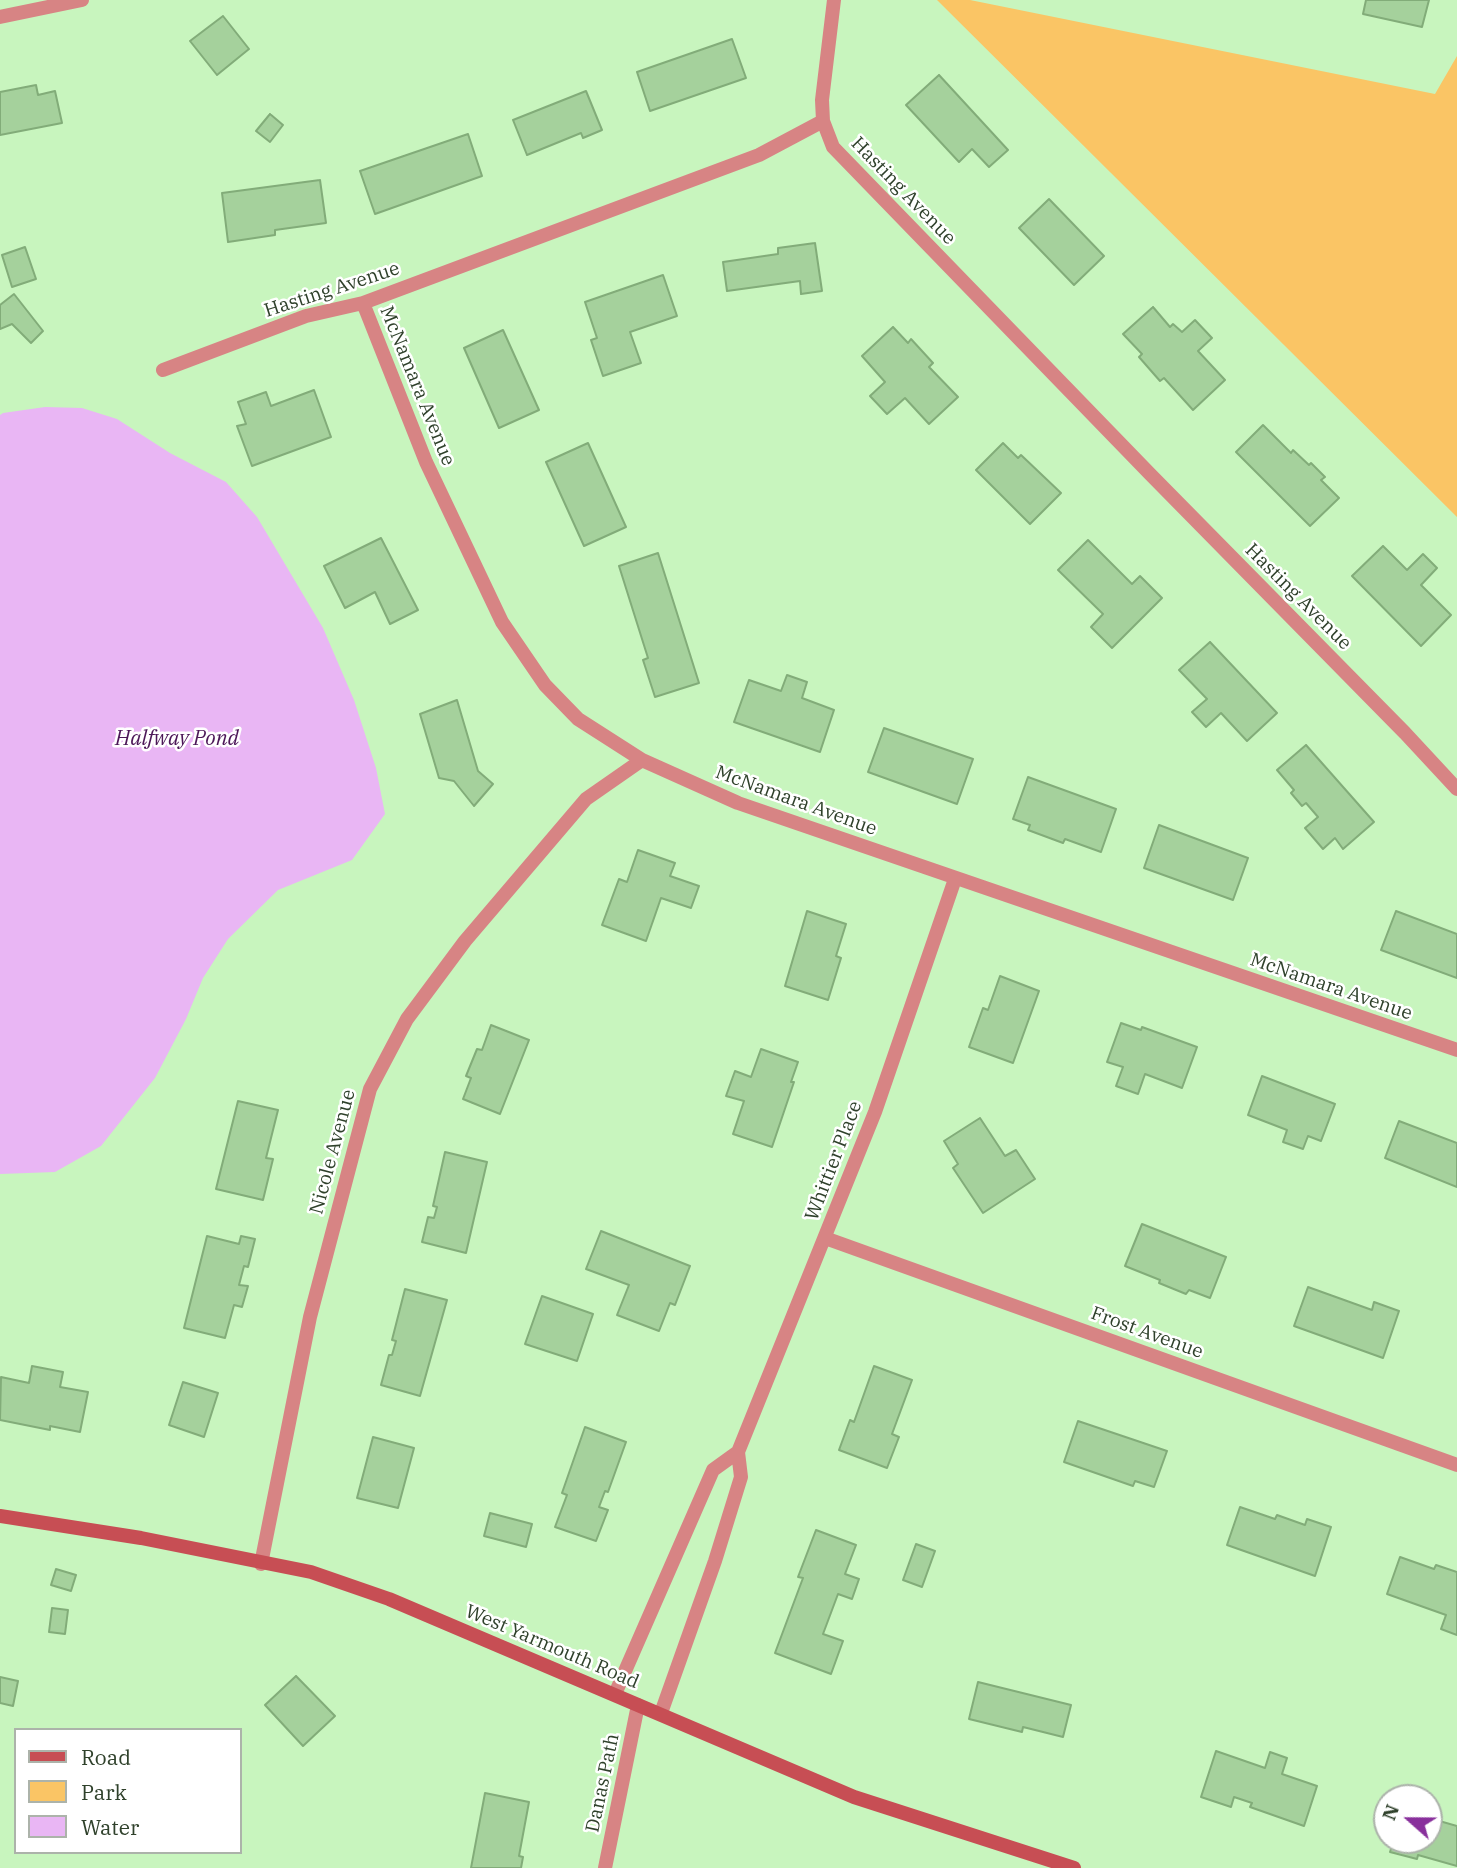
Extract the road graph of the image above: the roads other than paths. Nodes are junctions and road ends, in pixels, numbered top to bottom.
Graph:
1 (82, 0) edge
2 (834, 0) edge
3 (0, 17) edge
4 (823, 121) junction
5 (363, 303) junction
6 (163, 370) dead end
7 (642, 760) junction
8 (1457, 789) edge
9 (955, 879) junction
10 (1457, 1050) edge
11 (825, 1238) junction
12 (738, 1452) junction
13 (1457, 1465) edge
14 (0, 1516) edge
15 (261, 1564) junction
16 (615, 1693) junction
17 (639, 1705) junction
18 (661, 1713) junction
19 (605, 1868) edge
20 (1074, 1868) edge

1 - 3 street
2 - 4 street
4 - 5 street, Hasting Avenue
4 - 8 street, Hasting Avenue
5 - 6 street, Hasting Avenue
5 - 7 street, McNamara Avenue
7 - 9 street, McNamara Avenue
7 - 15 street, Nicole Avenue
9 - 10 street, McNamara Avenue
9 - 11 street, Whittier Place
11 - 12 street, Whittier Place
11 - 13 street, Frost Avenue
12 - 16 street, Whittier Place
12 - 18 street, Whittier Place
14 - 15 main road, West Yarmouth Road
15 - 16 main road, West Yarmouth Road
16 - 17 main road, West Yarmouth Road
17 - 18 main road, West Yarmouth Road
17 - 19 street, Danas Path
18 - 20 main road, West Yarmouth Road

